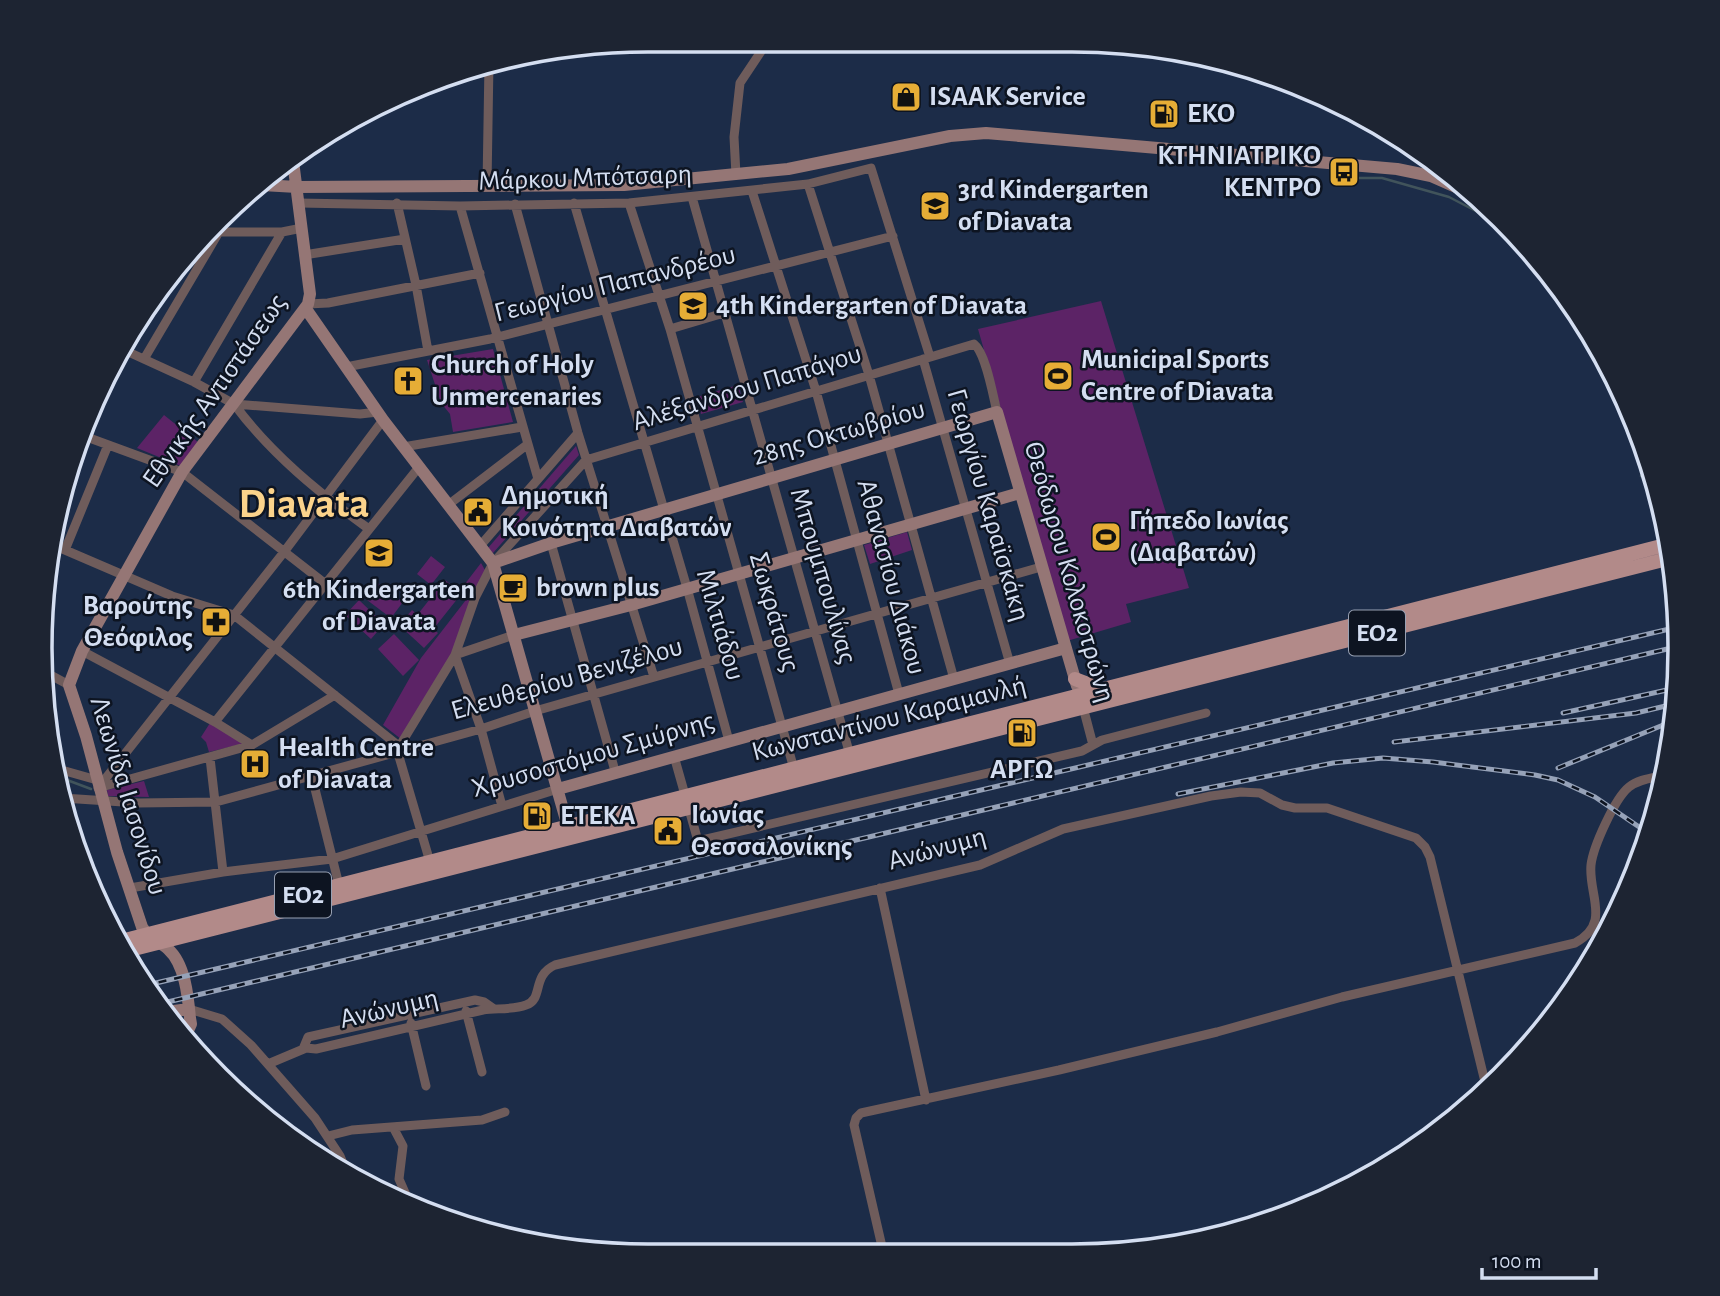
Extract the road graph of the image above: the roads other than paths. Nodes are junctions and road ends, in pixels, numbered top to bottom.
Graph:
1 (761, 52) edge
2 (489, 75) edge
3 (871, 168) joint
4 (294, 169) edge
5 (736, 175) junction
6 (1440, 180) edge
7 (808, 184) junction
8 (487, 185) junction
9 (271, 187) edge
10 (752, 191) junction
11 (297, 194) junction
12 (692, 197) junction
13 (397, 203) junction
14 (574, 203) junction
15 (629, 203) junction
16 (515, 204) junction
17 (460, 206) junction
18 (302, 228) junction
19 (222, 232) edge
20 (282, 232) junction
21 (893, 236) junction
22 (405, 239) junction
23 (214, 241) edge
24 (830, 253) junction
25 (304, 256) junction
26 (775, 268) junction
27 (480, 273) junction
28 (715, 282) junction
29 (416, 285) junction
30 (659, 297) junction
31 (307, 306) junction
32 (604, 311) junction
33 (724, 313) junction
34 (550, 325) junction
35 (670, 329) junction
36 (497, 337) junction
37 (428, 351) junction
38 (130, 353) edge
39 (926, 358) junction
40 (144, 359) junction
41 (346, 367) junction
42 (869, 375) junction
43 (194, 382) junction
44 (816, 391) junction
45 (234, 404) junction
46 (751, 410) junction
47 (997, 412) junction
48 (381, 416) junction
49 (697, 426) junction
50 (523, 427) junction
51 (941, 428) junction
52 (578, 433) junction
53 (91, 439) edge
54 (644, 442) junction
55 (889, 443) junction
56 (528, 444) junction
57 (108, 445) junction
58 (403, 447) junction
59 (835, 459) junction
60 (586, 460) junction
61 (419, 467) junction
62 (182, 471) junction
63 (771, 478) junction
64 (538, 479) junction
65 (717, 494) junction
66 (1020, 494) junction
67 (325, 498) junction
68 (448, 505) junction
69 (964, 509) junction
70 (663, 510) junction
71 (910, 524) junction
72 (607, 527) junction
73 (369, 529) junction
74 (856, 540) junction
75 (551, 543) junction
76 (480, 546) junction
77 (1658, 547) edge
78 (61, 548) edge
79 (65, 550) junction
80 (284, 552) junction
81 (794, 558) junction
82 (1661, 561) edge
83 (494, 563) junction
84 (1041, 567) junction
85 (739, 573) junction
86 (123, 575) junction
87 (985, 583) junction
88 (327, 585) junction
89 (687, 588) junction
90 (931, 598) junction
91 (631, 605) junction
92 (877, 614) junction
93 (234, 615) junction
94 (572, 619) junction
95 (816, 631) junction
96 (514, 635) junction
97 (760, 647) junction
98 (275, 648) junction
99 (1066, 649) junction
100 (82, 651) junction
101 (455, 655) junction
102 (707, 662) junction
103 (1010, 664) junction
104 (53, 677) edge
105 (653, 677) junction
106 (954, 679) junction
107 (1075, 679) junction
108 (69, 685) junction
109 (1102, 690) junction
110 (593, 694) junction
111 (899, 694) junction
112 (335, 695) junction
113 (168, 699) junction
114 (1081, 701) junction
115 (535, 711) junction
116 (838, 711) junction
117 (1206, 713) dead end
118 (215, 722) junction
119 (783, 726) junction
120 (481, 729) junction
121 (729, 741) junction
122 (252, 745) junction
123 (1093, 745) junction
124 (396, 752) junction
125 (674, 755) junction
126 (850, 755) junction
127 (210, 758) junction
128 (794, 769) junction
129 (615, 771) junction
130 (66, 773) edge
131 (312, 777) junction
132 (1653, 778) edge
133 (558, 789) junction
134 (99, 790) junction
135 (72, 796) edge
136 (216, 802) junction
137 (687, 802) junction
138 (502, 806) junction
139 (568, 827) junction
140 (421, 831) junction
141 (332, 859) junction
142 (430, 862) junction
143 (223, 872) junction
144 (339, 886) junction
145 (130, 888) junction
146 (880, 888) junction
147 (186, 937) junction
148 (153, 939) junction
149 (129, 940) edge
150 (133, 948) edge
151 (178, 962) junction
152 (1459, 971) junction
153 (464, 1002) junction
154 (189, 1009) junction
155 (494, 1009) junction
156 (176, 1011) edge
157 (409, 1015) junction
158 (467, 1015) junction
159 (412, 1027) junction
160 (189, 1028) edge
161 (303, 1049) junction
162 (268, 1064) junction
163 (482, 1072) dead end
164 (1484, 1078) edge
165 (426, 1086) dead end
166 (926, 1100) junction
167 (505, 1112) dead end
168 (393, 1127) junction
169 (328, 1136) junction
170 (338, 1157) edge
171 (404, 1191) edge
172 (881, 1244) edge

1 - 5 street
2 - 8 street
3 - 7 street, Μάρκου Μπότσαρη
3 - 21 street, Γεωργίου Καραϊσκάκη
4 - 11 street, Εθνικής Αντιστάσεως
5 - 6 street
5 - 8 street
7 - 10 street, Μάρκου Μπότσαρη
7 - 24 street
8 - 11 street
9 - 11 street
10 - 12 street, Μάρκου Μπότσαρη
10 - 26 street, Αθανασίου Διάκου
11 - 13 street, Μάρκου Μπότσαρη
11 - 18 street, Εθνικής Αντιστάσεως
12 - 15 street, Μάρκου Μπότσαρη
12 - 28 street, Μπουμπουλίνας
13 - 17 street, Μάρκου Μπότσαρη
13 - 22 street
14 - 15 street, Μάρκου Μπότσαρη
14 - 16 street, Μάρκου Μπότσαρη
14 - 32 street, Μιλτιάδου
15 - 30 street, Σωκράτους
16 - 17 street, Μάρκου Μπότσαρη
16 - 34 street
17 - 27 street
18 - 20 street
18 - 25 street, Εθνικής Αντιστάσεως
19 - 20 street
20 - 43 street
21 - 24 street, Γεωργίου Παπανδρέου
21 - 39 street, Γεωργίου Καραϊσκάκη
22 - 25 street
22 - 29 street
23 - 40 street
24 - 26 street, Γεωργίου Παπανδρέου
24 - 42 street
25 - 31 street, Εθνικής Αντιστάσεως
26 - 28 street, Γεωργίου Παπανδρέου
26 - 44 street, Αθανασίου Διάκου
27 - 29 street
27 - 36 street
28 - 30 street, Γεωργίου Παπανδρέου
28 - 33 street, Μπουμπουλίνας
29 - 31 street
29 - 37 street
30 - 32 street, Γεωργίου Παπανδρέου
30 - 35 street, Σωκράτους
31 - 41 street
31 - 45 street, Εθνικής Αντιστάσεως
32 - 34 street, Γεωργίου Παπανδρέου
32 - 54 street, Μιλτιάδου
33 - 35 street
33 - 46 street, Μπουμπουλίνας
34 - 36 street, Γεωργίου Παπανδρέου
34 - 52 street
35 - 49 street, Σωκράτους
36 - 37 street, Γεωργίου Παπανδρέου
36 - 50 street
37 - 41 street, Γεωργίου Παπανδρέου
38 - 40 street
39 - 42 street, Αλέξανδρου Παπάγου
39 - 47 street, Αλέξανδρου Παπάγου
39 - 51 street, Γεωργίου Καραϊσκάκη
40 - 43 street
41 - 48 street
42 - 44 street, Αλέξανδρου Παπάγου
42 - 55 street
43 - 45 street
44 - 46 street, Αλέξανδρου Παπάγου
44 - 59 street, Αθανασίου Διάκου
45 - 48 street
45 - 62 street, Εθνικής Αντιστάσεως
45 - 67 street
46 - 49 street, Αλέξανδρου Παπάγου
46 - 63 street, Μπουμπουλίνας
47 - 51 street, 28ης Οκτωβρίου
47 - 66 street, Θεόδωρου Κολοκοτρώνη
48 - 58 street
48 - 67 street
49 - 54 street, Αλέξανδρου Παπάγου
49 - 65 street, Σωκράτους
50 - 56 street
50 - 58 street
51 - 55 street, 28ης Οκτωβρίου
51 - 69 street, Γεωργίου Καραϊσκάκη
52 - 60 street
52 - 64 street
53 - 57 street
54 - 60 street, Αλέξανδρου Παπάγου
54 - 70 street, Μιλτιάδου
55 - 59 street, 28ης Οκτωβρίου
55 - 71 street
56 - 64 street
56 - 68 street
57 - 62 street
57 - 79 street
58 - 61 street
59 - 63 street, 28ης Οκτωβρίου
59 - 74 street, Αθανασίου Διάκου
60 - 72 street
60 - 83 street
61 - 68 street
61 - 73 street
62 - 80 street
62 - 86 street, Εθνικής Αντιστάσεως
63 - 65 street, 28ης Οκτωβρίου
63 - 81 street, Μπουμπουλίνας
64 - 76 street
65 - 70 street, 28ης Οκτωβρίου
65 - 85 street, Σωκράτους
66 - 69 street
66 - 84 street, Θεόδωρου Κολοκοτρώνη
67 - 73 street
67 - 80 street
68 - 76 street
69 - 71 street
69 - 87 street, Γεωργίου Καραϊσκάκη
70 - 72 street, 28ης Οκτωβρίου
70 - 89 street, Μιλτιάδου
71 - 74 street
71 - 90 street
72 - 75 street, 28ης Οκτωβρίου
72 - 91 street
73 - 88 street
74 - 81 street
74 - 92 street, Αθανασίου Διάκου
75 - 83 street, 28ης Οκτωβρίου
75 - 94 street
76 - 83 street
77 - 109 main road, Κωνσταντίνου Καραμανλή / ΕΟ2
78 - 79 street
79 - 86 street
80 - 88 street
80 - 93 street
81 - 85 street
81 - 95 street, Μπουμπουλίνας
82 - 114 main road, Κωνσταντίνου Καραμανλή / ΕΟ2
83 - 96 street
83 - 101 street
84 - 87 street, Ελευθερίου Βενιζέλου
84 - 99 street, Θεόδωρου Κολοκοτρώνη
85 - 89 street
85 - 97 street, Σωκράτους
86 - 93 street
86 - 100 street, Εθνικής Αντιστάσεως
87 - 90 street, Ελευθερίου Βενιζέλου
87 - 103 street, Γεωργίου Καραϊσκάκη
88 - 98 street
89 - 91 street
89 - 102 street, Μιλτιάδου
90 - 92 street, Ελευθερίου Βενιζέλου
90 - 106 street
91 - 94 street
91 - 105 street
92 - 95 street, Ελευθερίου Βενιζέλου
92 - 111 street, Αθανασίου Διάκου
93 - 98 street
93 - 113 street
94 - 96 street
94 - 110 street
95 - 97 street, Ελευθερίου Βενιζέλου
95 - 116 street, Μπουμπουλίνας
96 - 101 street
96 - 115 street
97 - 102 street, Ελευθερίου Βενιζέλου
97 - 119 street, Σωκράτους
98 - 112 street
98 - 118 street
99 - 103 street, Χρυσοστόμου Σμύρνης
99 - 107 street, Θεόδωρου Κολοκοτρώνη
100 - 108 street, Εθνικής Αντιστάσεως
100 - 113 street
101 - 120 street
101 - 124 street
102 - 105 street, Ελευθερίου Βενιζέλου
102 - 121 street, Μιλτιάδου
103 - 106 street, Χρυσοστόμου Σμύρνης
104 - 108 street, Λεωνίδα Ιασονίδου
105 - 110 street, Ελευθερίου Βενιζέλου
106 - 111 street, Χρυσοστόμου Σμύρνης
107 - 109 main road
107 - 114 street, Θεόδωρου Κολοκοτρώνη
108 - 134 street, Λεωνίδα Ιασονίδου
109 - 114 main road, Κωνσταντίνου Καραμανλή / ΕΟ2
110 - 115 street, Ελευθερίου Βενιζέλου
110 - 129 street
111 - 116 street, Χρυσοστόμου Σμύρνης
112 - 122 street
112 - 124 street
113 - 118 street
113 - 134 street
114 - 123 street, Θεόδωρου Κολοκοτρώνη
114 - 126 main road, Κωνσταντίνου Καραμανλή / ΕΟ2
114 - 137 main road, Κωνσταντίνου Καραμανλή / ΕΟ2
115 - 120 street, Ελευθερίου Βενιζέλου
115 - 133 street
116 - 119 street, Χρυσοστόμου Σμύρνης
116 - 126 street, Μπουμπουλίνας
117 - 123 street
118 - 122 street
119 - 121 street, Χρυσοστόμου Σμύρνης
119 - 128 street, Σωκράτους
120 - 124 street, Ελευθερίου Βενιζέλου
120 - 138 street
121 - 125 street, Χρυσοστόμου Σμύρνης
122 - 127 street
123 - 137 street
124 - 131 street, Ελευθερίου Βενιζέλου
124 - 140 street
125 - 129 street, Χρυσοστόμου Σμύρνης
125 - 137 street
126 - 128 main road, Κωνσταντίνου Καραμανλή / ΕΟ2
127 - 134 street
127 - 136 street
128 - 137 main road, Κωνσταντίνου Καραμανλή / ΕΟ2
129 - 133 street, Χρυσοστόμου Σμύρνης
130 - 134 street
131 - 136 street, Ελευθερίου Βενιζέλου
131 - 141 street
132 - 152 street
133 - 138 street, Χρυσοστόμου Σμύρνης
133 - 139 street
134 - 135 street
134 - 136 street, Ελευθερίου Βενιζέλου
134 - 145 street, Λεωνίδα Ιασονίδου
136 - 143 street
137 - 139 main road, Κωνσταντίνου Καραμανλή / ΕΟ2
137 - 147 main road, Κωνσταντίνου Καραμανλή / ΕΟ2
138 - 140 street, Χρυσοστόμου Σμύρνης
139 - 142 main road, Κωνσταντίνου Καραμανλή / ΕΟ2
140 - 141 street, Χρυσοστόμου Σμύρνης
140 - 142 street
141 - 143 street, Χρυσοστόμου Σμύρνης
141 - 144 street
142 - 144 main road, Κωνσταντίνου Καραμανλή / ΕΟ2
143 - 145 street, Χρυσοστόμου Σμύρνης
144 - 148 main road, Κωνσταντίνου Καραμανλή / ΕΟ2
145 - 148 street, Λεωνίδα Ιασονίδου
146 - 152 street, Ανώνυμη
146 - 155 street, Ανώνυμη
146 - 166 street
147 - 148 main road, Κωνσταντίνου Καραμανλή / ΕΟ2
147 - 151 street
148 - 149 main road, Κωνσταντίνου Καραμανλή / ΕΟ2
148 - 150 main road, Κωνσταντίνου Καραμανλή / ΕΟ2
148 - 151 street
151 - 154 street
152 - 164 street
152 - 166 street
153 - 155 street
153 - 157 street
153 - 158 street
154 - 156 street
154 - 160 street
154 - 162 street
155 - 158 street, Ανώνυμη
157 - 159 street
157 - 161 street
158 - 159 street, Ανώνυμη
158 - 163 street
159 - 161 street, Ανώνυμη
159 - 165 street
161 - 162 street, Ανώνυμη
162 - 169 street
166 - 172 street
167 - 168 street
168 - 169 street
168 - 171 street
169 - 170 street

